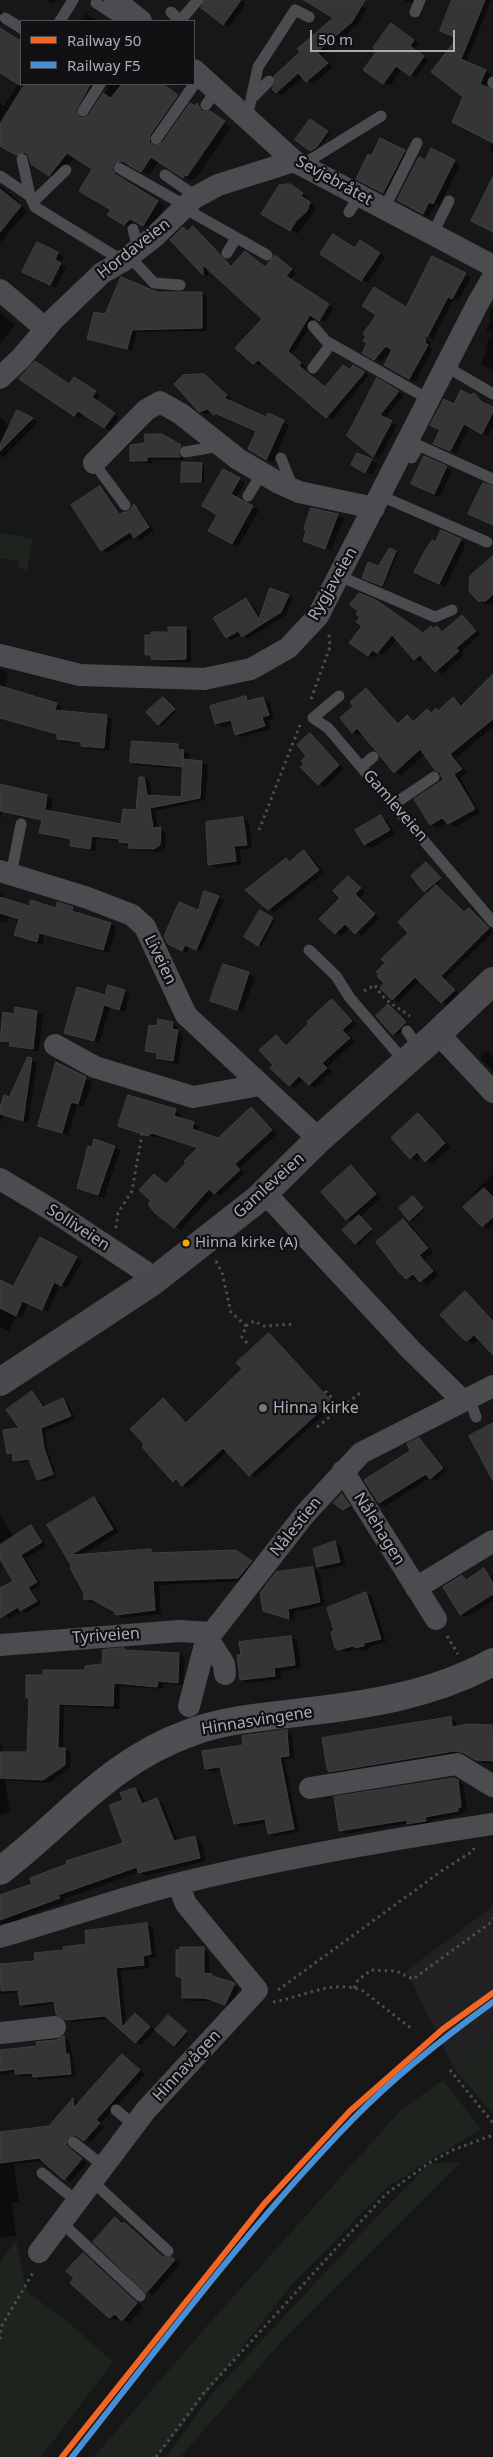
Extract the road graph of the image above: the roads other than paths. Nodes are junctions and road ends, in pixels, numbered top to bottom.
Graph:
1 (73, 0) edge
2 (198, 0) edge
3 (420, 0) edge
4 (106, 2) edge
5 (171, 12) dead end
6 (415, 12) dead end
7 (310, 17) dead end
8 (5, 18) dead end
9 (138, 19) edge
10 (61, 20) edge
11 (179, 20) edge
12 (181, 20) edge
13 (20, 27) edge
14 (269, 81) dead end
15 (99, 85) edge
16 (204, 85) edge
17 (249, 109) junction
18 (83, 110) dead end
19 (381, 116) dead end
20 (156, 139) dead end
21 (417, 143) dead end
22 (22, 158) dead end
23 (298, 158) junction
24 (119, 168) dead end
25 (66, 170) dead end
26 (164, 175) dead end
27 (0, 176) edge
28 (32, 199) junction
29 (449, 201) dead end
30 (189, 203) junction
31 (384, 209) junction
32 (432, 234) junction
33 (236, 238) junction
34 (131, 249) junction
35 (227, 253) dead end
36 (267, 255) dead end
37 (493, 266) edge
38 (493, 278) edge
39 (180, 285) dead end
40 (0, 290) edge
41 (314, 326) dead end
42 (46, 329) junction
43 (331, 344) junction
44 (447, 367) junction
45 (313, 368) dead end
46 (0, 378) edge
47 (493, 394) edge
48 (430, 400) junction
49 (221, 446) junction
50 (413, 448) junction
51 (185, 452) dead end
52 (281, 458) dead end
53 (94, 463) joint
54 (262, 473) junction
55 (493, 480) edge
56 (294, 489) junction
57 (248, 496) dead end
58 (377, 502) junction
59 (125, 506) dead end
60 (487, 542) dead end
61 (339, 576) junction
62 (452, 610) dead end
63 (0, 655) edge
64 (339, 696) dead end
65 (373, 757) dead end
66 (361, 767) junction
67 (434, 777) dead end
68 (394, 804) junction
69 (21, 824) dead end
70 (6, 873) edge
71 (493, 922) edge
72 (310, 950) dead end
73 (493, 981) edge
74 (447, 1043) dead end
75 (55, 1045) dead end
76 (411, 1048) junction
77 (260, 1085) junction
78 (493, 1092) edge
79 (319, 1139) junction
80 (0, 1179) edge
81 (265, 1193) junction
82 (152, 1282) junction
83 (0, 1382) edge
84 (493, 1386) edge
85 (469, 1405) junction
86 (343, 1471) junction
87 (493, 1541) edge
88 (416, 1588) junction
89 (436, 1619) road end
90 (210, 1636) junction
91 (0, 1644) edge
92 (482, 1668) edge
93 (225, 1674) dead end
94 (189, 1706) dead end
95 (493, 1786) edge
96 (310, 1788) dead end
97 (487, 1825) edge
98 (0, 1871) edge
99 (178, 1884) junction
100 (0, 1938) edge
101 (55, 2027) dead end
102 (0, 2032) edge
103 (116, 2110) dead end
104 (134, 2126) junction
105 (73, 2142) dead end
106 (42, 2173) dead end
107 (99, 2175) junction
108 (78, 2202) junction
109 (61, 2222) junction
110 (168, 2251) dead end
111 (39, 2252) road end
112 (140, 2296) dead end

1 - 10 lane
2 - 12 lane
3 - 6 lane
4 - 9 street
5 - 11 lane
7 - 17 lane
8 - 13 lane
14 - 17 lane
15 - 18 lane
16 - 17 street, Sevjebråtet
16 - 20 lane
17 - 23 street, Sevjebråtet
19 - 23 lane
21 - 31 lane
22 - 28 lane
23 - 30 street, Hordaveien
23 - 31 street, Sevjebråtet
24 - 30 lane
25 - 28 lane
26 - 30 lane
27 - 28 lane
28 - 34 lane
29 - 32 lane
30 - 33 lane
30 - 34 street, Hordaveien
31 - 32 street, Sevjebråtet
32 - 37 street, Sevjebråtet
33 - 35 lane
33 - 36 lane
34 - 39 lane
34 - 42 street, Hordaveien
38 - 44 street, Rygjaveien
40 - 42 street
41 - 43 lane
42 - 46 street, Hordaveien
43 - 45 lane
43 - 48 lane
44 - 47 lane
44 - 48 street, Rygjaveien
48 - 50 street, Rygjaveien
49 - 51 lane
49 - 53 street
49 - 54 street
50 - 55 lane
50 - 58 street, Rygjaveien
52 - 56 lane
53 - 59 lane
54 - 56 street
54 - 57 lane
56 - 58 street
58 - 60 lane
58 - 61 street, Rygjaveien
61 - 62 lane
61 - 63 street, Rygjaveien
64 - 66 lane, Gamleveien
65 - 66 lane
66 - 68 lane, Gamleveien
67 - 68 lane
68 - 71 lane, Gamleveien
69 - 70 lane
70 - 77 street, Liveien
72 - 76 lane
73 - 76 street, Gamleveien
74 - 78 street
75 - 77 street
76 - 79 street, Gamleveien
77 - 79 street, Liveien
79 - 81 street, Gamleveien
80 - 82 street, Solliveien
81 - 82 street, Gamleveien
81 - 85 street
82 - 83 street, Gamleveien
84 - 85 street, Nålestien
85 - 86 street, Nålestien
86 - 88 street, Nålehagen
86 - 90 street, Nålestien
87 - 88 street
88 - 89 street, Nålehagen
90 - 91 street, Tyriveien
90 - 93 street
90 - 94 street, Nålestien
92 - 98 main road, Hinnasvingene
95 - 96 street
97 - 99 street
99 - 100 street
99 - 104 street, Hinnavågen
101 - 102 street
103 - 104 lane
104 - 107 street, Hinnavågen
105 - 107 lane
106 - 108 lane
107 - 108 street, Hinnavågen
107 - 110 lane
108 - 109 street, Hinnavågen
109 - 111 street, Hinnavågen
109 - 112 lane

